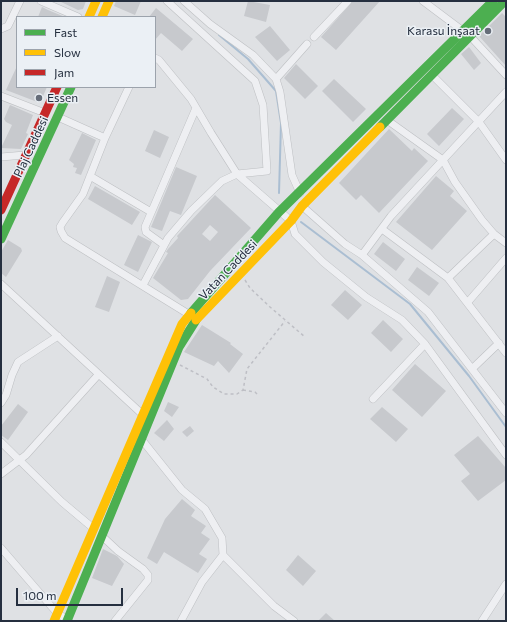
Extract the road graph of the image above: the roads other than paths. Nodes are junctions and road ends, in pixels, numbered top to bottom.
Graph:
1 (20, 1) edge
2 (41, 1) edge
3 (96, 1) edge
4 (109, 1) edge
5 (167, 1) edge
6 (184, 1) edge
7 (348, 1) edge
8 (423, 1) edge
9 (493, 1) edge
10 (505, 1) edge
11 (76, 16) edge
12 (89, 16) edge
13 (102, 16) edge
14 (1, 29) edge
15 (467, 34) junction
16 (314, 37) dead end
17 (307, 44) dead end
18 (156, 58) edge
19 (432, 75) junction
20 (506, 75) edge
21 (276, 79) junction
22 (57, 88) edge
23 (71, 88) edge
24 (129, 88) edge
25 (506, 92) edge
26 (1, 96) edge
27 (196, 108) junction
28 (45, 113) junction
29 (58, 117) junction
30 (387, 120) junction
31 (479, 122) junction
32 (105, 138) junction
33 (25, 155) junction
34 (1, 157) edge
35 (442, 160) junction
36 (506, 160) edge
37 (237, 174) junction
38 (90, 176) junction
39 (300, 193) junction
40 (302, 206) junction
41 (1, 210) edge
42 (151, 212) junction
43 (279, 212) junction
44 (290, 221) junction
45 (382, 229) junction
46 (494, 234) junction
47 (1, 239) edge
48 (506, 243) edge
49 (164, 245) junction
50 (362, 255) junction
51 (506, 258) edge
52 (448, 278) junction
53 (1, 284) edge
54 (143, 285) junction
55 (468, 302) junction
56 (190, 315) junction
57 (58, 336) junction
58 (499, 343) junction
59 (425, 344) junction
60 (506, 353) edge
61 (473, 368) junction
62 (98, 375) junction
63 (373, 399) dead end
64 (1, 403) edge
65 (506, 413) edge
66 (142, 414) junction
67 (142, 440) junction
68 (1, 442) edge
69 (506, 455) edge
70 (20, 460) junction
71 (1, 474) edge
72 (93, 528) junction
73 (103, 537) junction
74 (1, 548) edge
75 (223, 555) junction
76 (506, 584) edge
77 (55, 617) edge
78 (68, 621) edge
79 (115, 621) edge
80 (181, 621) edge
81 (294, 621) edge
82 (482, 621) edge

1 - 14 street
2 - 11 street
3 - 12 main road
4 - 13 main road
5 - 37 street
6 - 21 street
7 - 16 street
8 - 15 street
9 - 15 main road, Vatan Caddesi
10 - 15 main road, Vatan Caddesi
15 - 19 main road, Vatan Caddesi
15 - 20 street
15 - 39 main road, Vatan Caddesi
17 - 21 street
18 - 27 street
19 - 30 main road, Vatan Caddesi
19 - 31 street
21 - 39 street
22 - 28 main road, Plaj Caddesi
23 - 29 main road, Plaj Caddesi
24 - 32 street
25 - 31 street
26 - 28 street
27 - 37 street
27 - 42 street
28 - 33 main road, Plaj Caddesi
29 - 32 street
29 - 47 main road, Plaj Caddesi
30 - 35 street
30 - 40 main road, Vatan Caddesi
31 - 35 street
31 - 36 street
32 - 38 street
33 - 34 street
33 - 41 main road, Plaj Caddesi
35 - 45 street
35 - 46 street
37 - 43 street
37 - 49 street
38 - 42 street
38 - 54 street
39 - 43 main road, Vatan Caddesi
40 - 44 main road, Vatan Caddesi
40 - 50 street
42 - 49 street
43 - 44 street
43 - 56 main road, Vatan Caddesi
44 - 59 street
44 - 67 main road, Vatan Caddesi
45 - 50 street
45 - 52 street
46 - 48 street
46 - 52 street
49 - 54 street
50 - 61 street
51 - 55 street
52 - 55 street
53 - 57 street
54 - 56 street
55 - 58 street
56 - 66 main road, Vatan Caddesi
57 - 62 street
57 - 64 street
58 - 60 street
58 - 61 street
59 - 63 street
59 - 69 street
61 - 65 street
62 - 66 street
62 - 70 street
66 - 72 main road, Vatan Caddesi
67 - 73 main road, Vatan Caddesi
67 - 75 street
68 - 70 street
70 - 71 street
70 - 72 street
72 - 77 main road, Vatan Caddesi
73 - 78 main road, Vatan Caddesi
73 - 79 street
74 - 77 street
75 - 80 street
75 - 81 street
76 - 82 street
77 - 78 street

